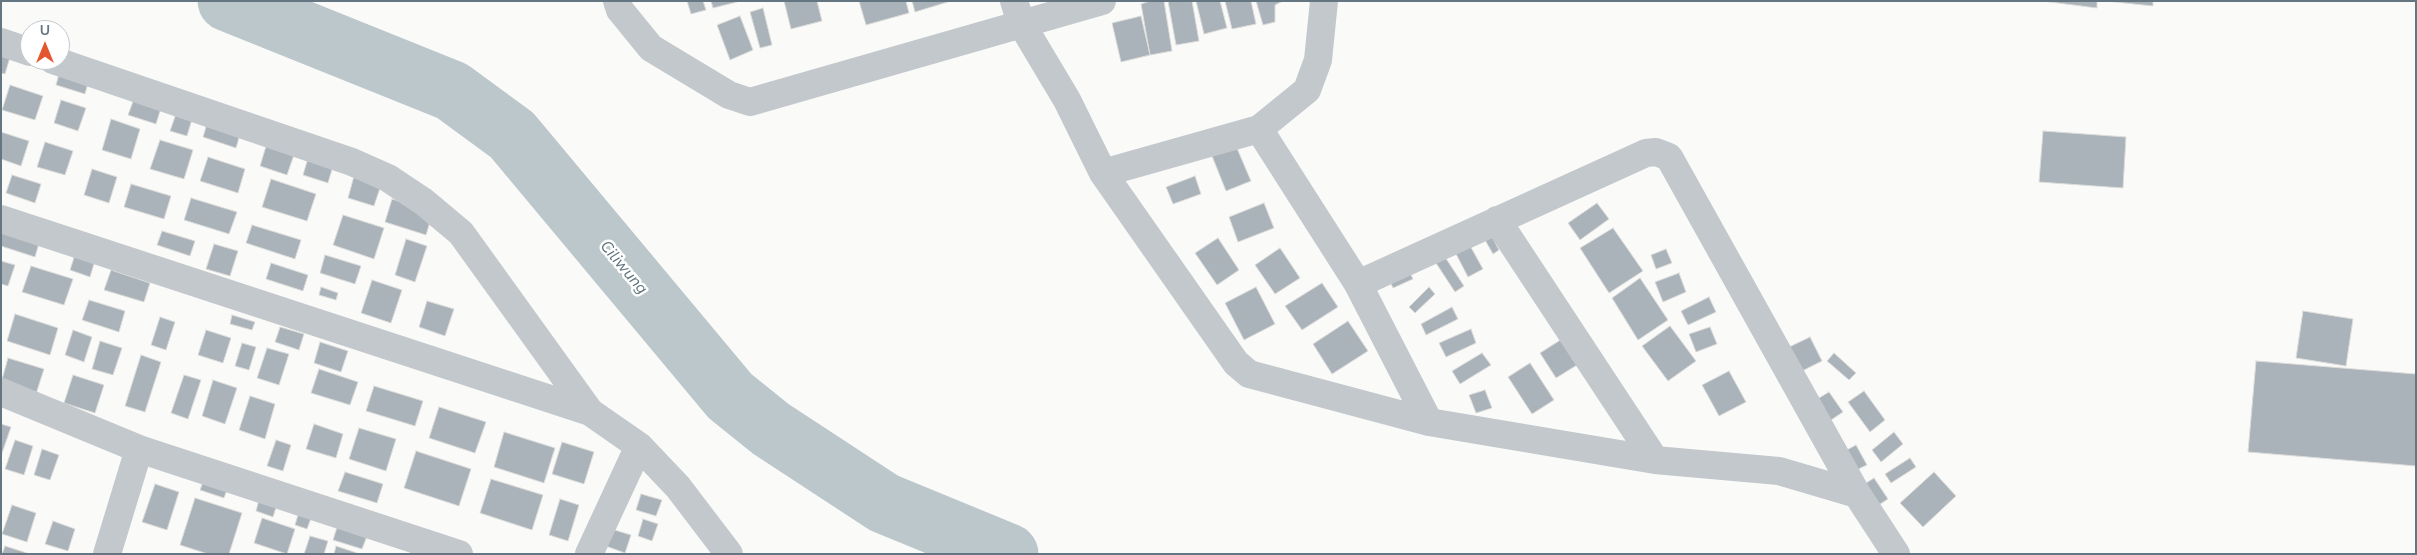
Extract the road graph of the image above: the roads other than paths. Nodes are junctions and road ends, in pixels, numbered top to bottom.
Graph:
1 (616, 1) edge
2 (1102, 1) edge
3 (1324, 1) edge
4 (1017, 12) edge
5 (1, 42) edge
6 (20, 49) edge
7 (70, 66) edge
8 (1259, 129) junction
9 (1103, 173) junction
10 (1, 219) edge
11 (1497, 220) junction
12 (1358, 284) junction
13 (1, 392) edge
14 (590, 412) junction
15 (1429, 422) junction
16 (639, 446) junction
17 (139, 449) junction
18 (1655, 460) junction
19 (1858, 494) junction
20 (107, 554) edge
21 (459, 554) edge
22 (589, 554) edge
23 (729, 554) edge
24 (1896, 554) edge

1 - 4 street
2 - 4 street
3 - 8 street
4 - 9 street
5 - 6 street
7 - 14 street
8 - 9 street
8 - 12 street
9 - 15 street
10 - 14 street
11 - 12 street
11 - 18 street
11 - 19 street
12 - 15 street
13 - 17 street
14 - 16 street
15 - 18 street
16 - 22 street
16 - 23 street
17 - 20 street
17 - 21 street
18 - 19 street
19 - 24 street

